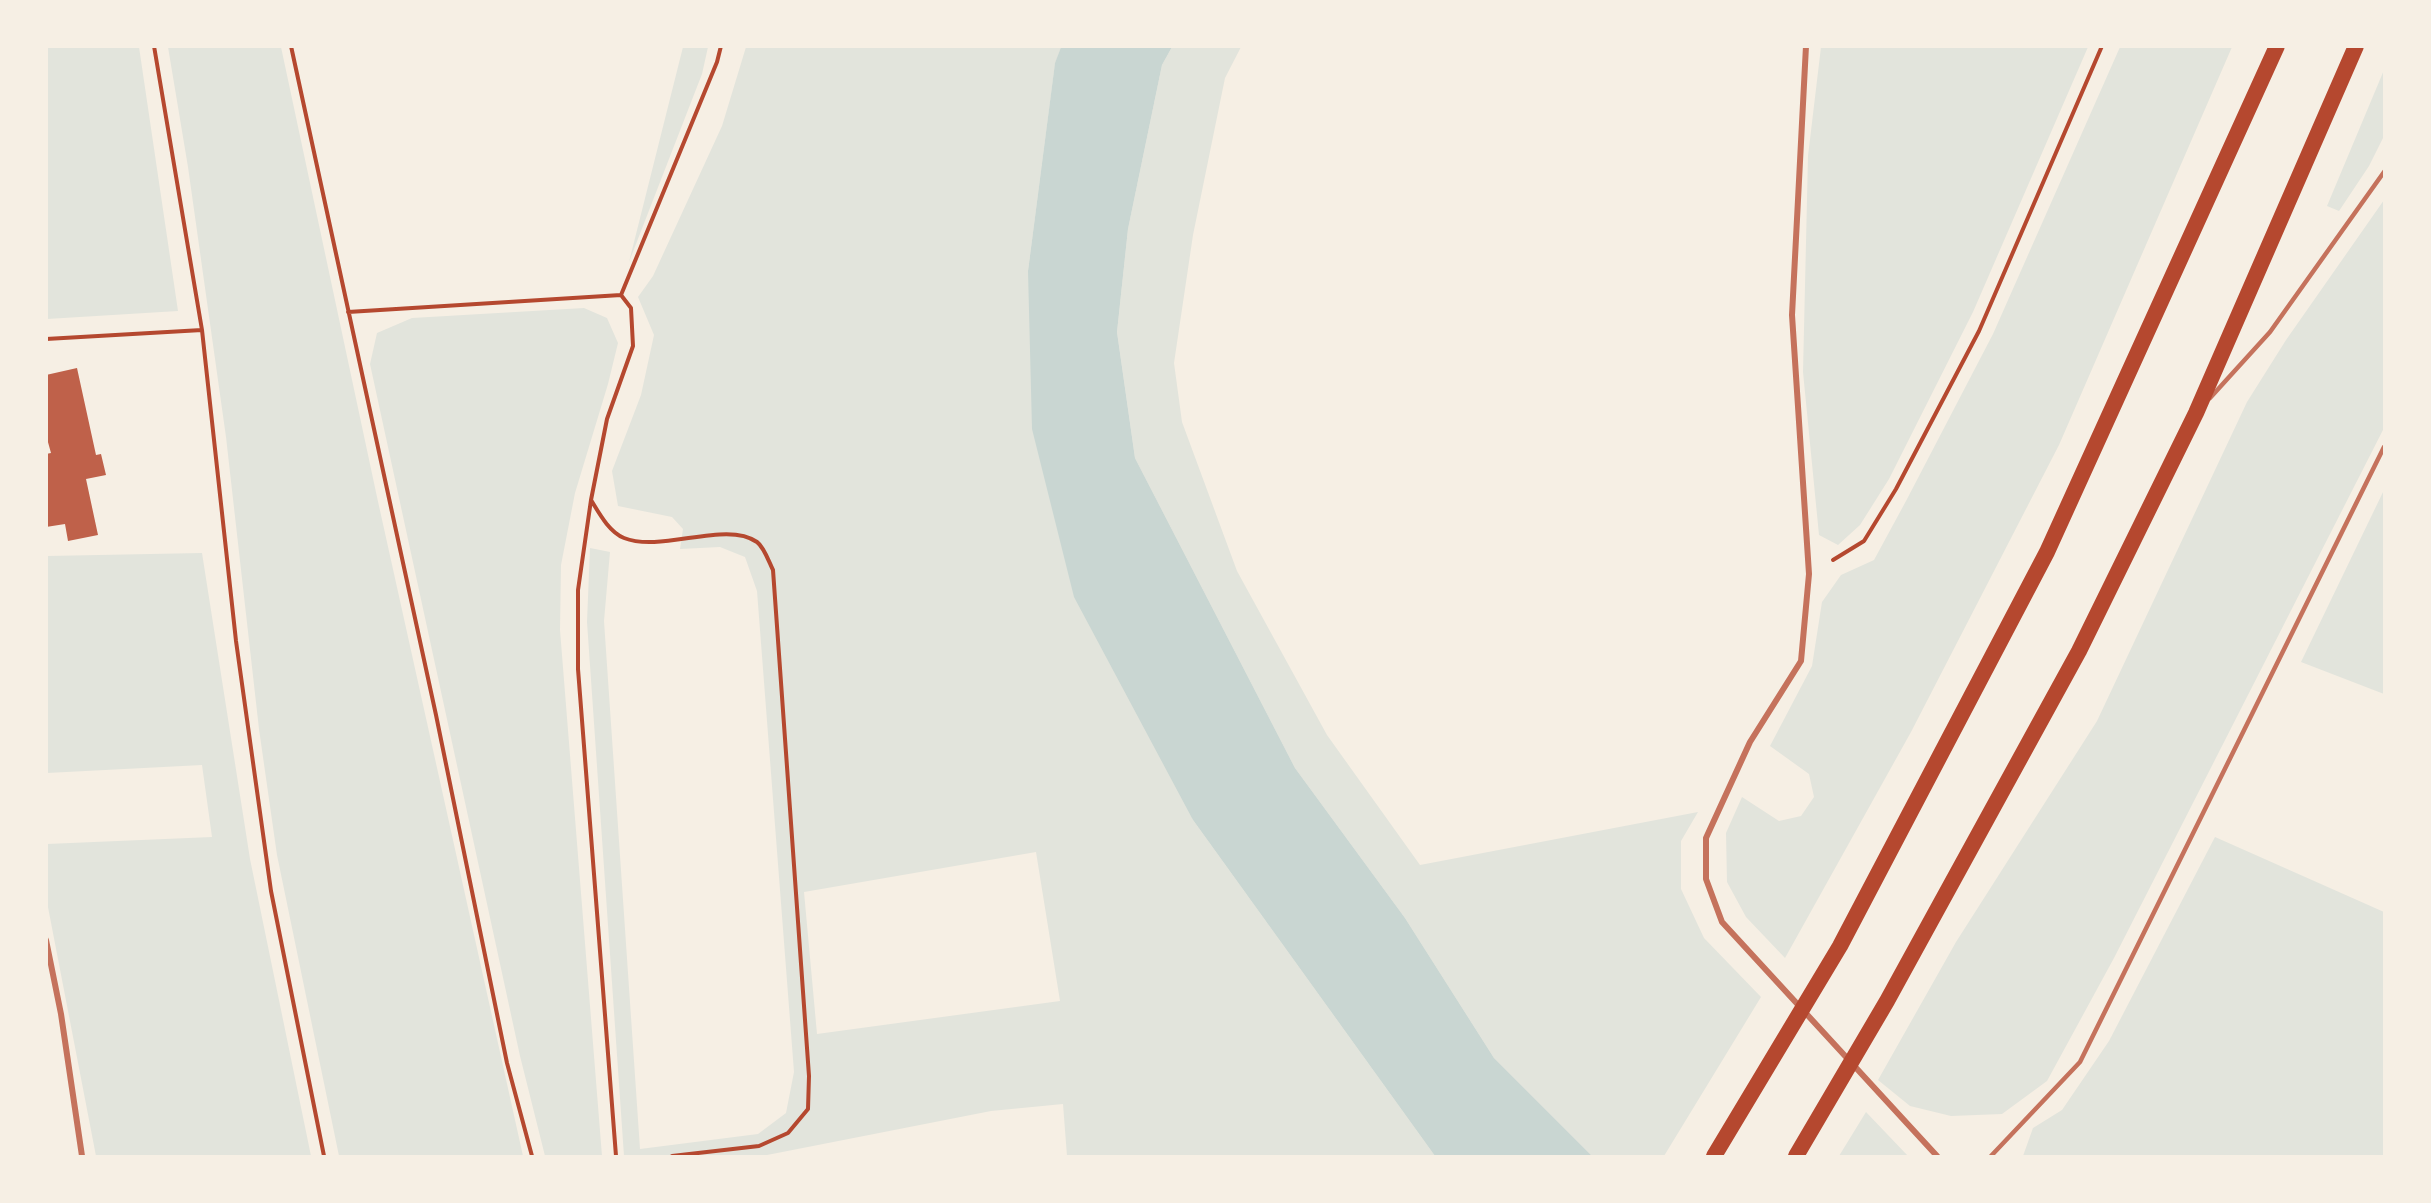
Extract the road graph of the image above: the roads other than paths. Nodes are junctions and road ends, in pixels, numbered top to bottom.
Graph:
1 (1806, 46) edge
2 (2277, 46) edge
3 (2356, 46) edge
4 (2385, 172) edge
5 (2196, 413) junction
6 (2385, 447) edge
7 (46, 940) edge
8 (82, 1156) edge
9 (1714, 1156) edge
10 (1796, 1156) edge
11 (1937, 1156) edge
12 (1991, 1156) edge

1 - 11 street
2 - 9 highway
3 - 5 highway
4 - 5 lane
5 - 10 highway
6 - 12 lane
7 - 8 street

